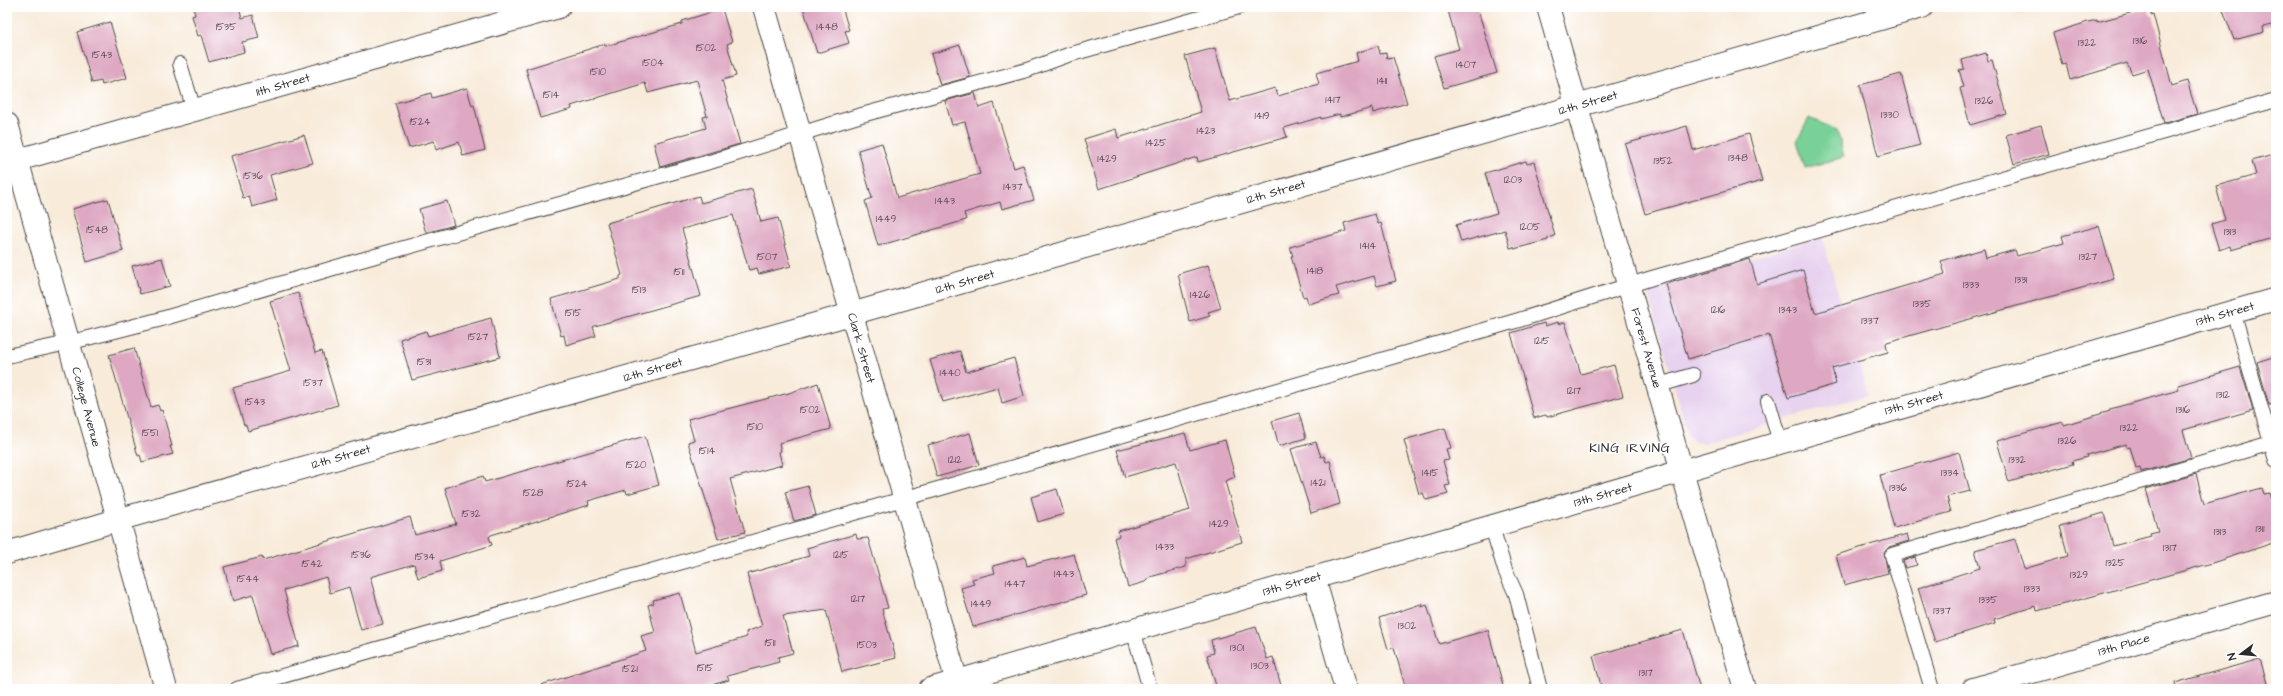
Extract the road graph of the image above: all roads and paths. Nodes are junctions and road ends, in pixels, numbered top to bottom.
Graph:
1 (559, 7) edge
2 (764, 7) edge
3 (1238, 7) edge
4 (1548, 7) edge
5 (1922, 7) edge
6 (180, 64) dead end
7 (2276, 100) edge
8 (1577, 106) junction
9 (194, 110) junction
10 (7, 124) edge
11 (801, 134) junction
12 (12, 161) edge
13 (1628, 287) junction
14 (2276, 299) edge
15 (2233, 311) junction
16 (851, 314) junction
17 (68, 343) junction
18 (7, 356) edge
19 (1693, 375) dead end
20 (1656, 386) junction
21 (1768, 401) dead end
22 (1780, 442) junction
23 (2271, 443) junction
24 (2276, 460) edge
25 (1680, 470) junction
26 (904, 499) junction
27 (117, 520) junction
28 (1492, 527) junction
29 (7, 553) edge
30 (1314, 578) junction
31 (2276, 602) edge
32 (1133, 630) junction
33 (2013, 684) edge
34 (958, 685) edge
35 (166, 689) edge
36 (237, 689) edge
37 (930, 689) edge
38 (1150, 689) edge
39 (1346, 689) edge
40 (1540, 689) edge
41 (1745, 689) edge
42 (1932, 689) edge
43 (1973, 689) edge

1 - 9 street, 11th Street
2 - 11 street, Clark Street
3 - 11 lane
4 - 8 street, Forest Avenue
5 - 8 street, 12th Street
6 - 9 lane
7 - 13 lane
8 - 13 street, Forest Avenue
8 - 16 street, 12th Street
9 - 12 street, 11th Street
10 - 12 street, College Avenue
11 - 16 street, Clark Street
11 - 17 lane
12 - 17 street, College Avenue
13 - 20 street, Forest Avenue
13 - 26 lane
14 - 15 street, 13th Street
15 - 22 street, 13th Street
15 - 23 lane
16 - 26 street, Clark Street
16 - 27 street, 12th Street
17 - 18 lane
17 - 27 street, College Avenue
19 - 20 lane
20 - 25 street, Forest Avenue
21 - 22 lane
22 - 25 street, 13th Street
23 - 24 lane
23 - 42 lane
25 - 28 street, 13th Street
25 - 41 street, Forest Avenue
26 - 34 street, Clark Street
26 - 36 lane
27 - 29 street, 12th Street
27 - 35 street, College Avenue
28 - 30 street, 13th Street
28 - 40 lane
30 - 32 street, 13th Street
30 - 39 street
31 - 33 street, 13th Place
32 - 34 street, 13th Street
32 - 38 lane
33 - 43 street, 13th Place
34 - 37 street, 13th Street

